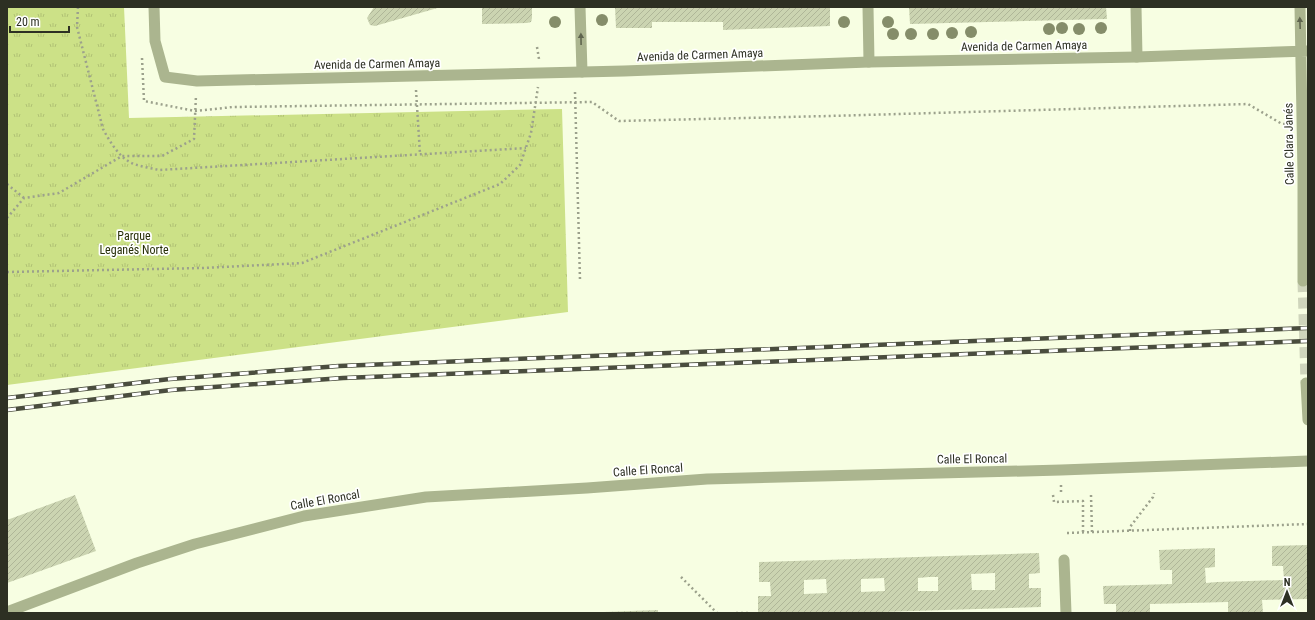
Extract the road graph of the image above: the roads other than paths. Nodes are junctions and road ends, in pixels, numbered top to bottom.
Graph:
1 (154, 7) edge
2 (580, 7) edge
3 (868, 7) edge
4 (1136, 7) edge
5 (1300, 7) edge
6 (1305, 52) edge
7 (1137, 57) junction
8 (869, 62) junction
9 (582, 72) junction
10 (1303, 281) tunnel mouth
11 (1306, 382) dead end
12 (1308, 420) edge
13 (1308, 460) edge
14 (1064, 560) dead end
15 (7, 612) edge
16 (1066, 613) edge

1 - 9 street, Avenida de Carmen Amaya
9 -> 2 street
3 - 8 street
4 - 7 street
6 -> 5 street, Calle Clara Janés
6 - 7 street, Avenida de Carmen Amaya
6 - 10 street, Calle Clara Janés
7 - 8 street, Avenida de Carmen Amaya
8 - 9 street, Avenida de Carmen Amaya
11 - 12 street
13 - 15 street, Calle El Roncal
14 - 16 street

